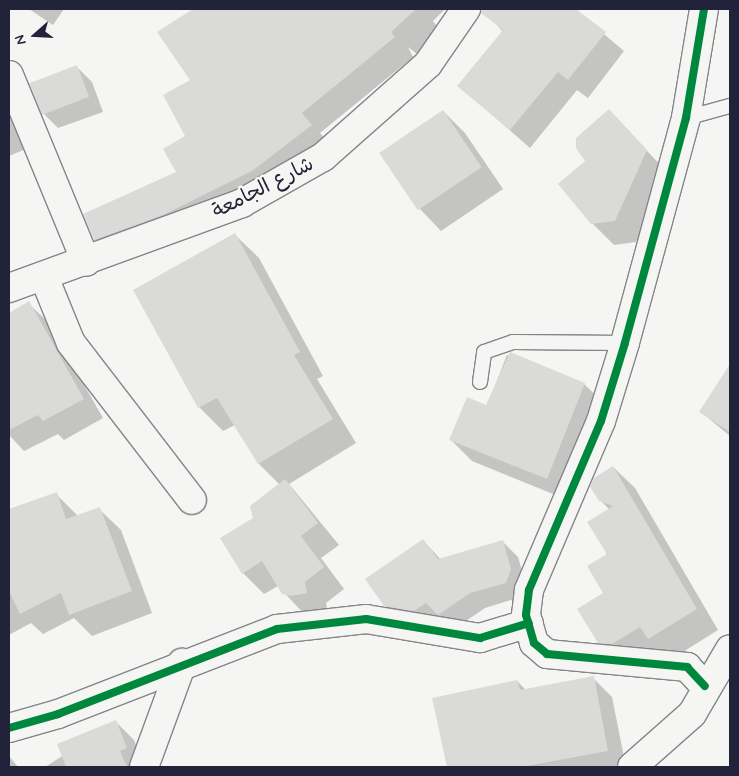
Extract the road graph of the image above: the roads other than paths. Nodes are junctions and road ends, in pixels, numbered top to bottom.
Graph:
1 (466, 9) edge
2 (704, 9) edge
3 (9, 75) edge
4 (730, 106) edge
5 (686, 118) junction
6 (86, 262) junction
7 (44, 277) junction
8 (9, 288) edge
9 (625, 343) junction
10 (480, 382) dead end
11 (192, 500) dead end
12 (528, 623) junction
13 (730, 648) edge
14 (182, 663) junction
15 (705, 686) junction
16 (9, 728) edge
17 (144, 767) edge
18 (632, 767) edge

1 - 6 street, شارع الجامعة
2 - 5 street
3 - 6 street
4 - 5 lane
5 - 9 street
6 - 7 street, شارع الجامعة
7 - 8 street, شارع الجامعة
7 - 11 street
9 - 10 lane
9 - 12 street
12 - 14 street
12 - 15 street
13 - 15 street
14 - 16 street
14 - 17 street
15 - 18 street

